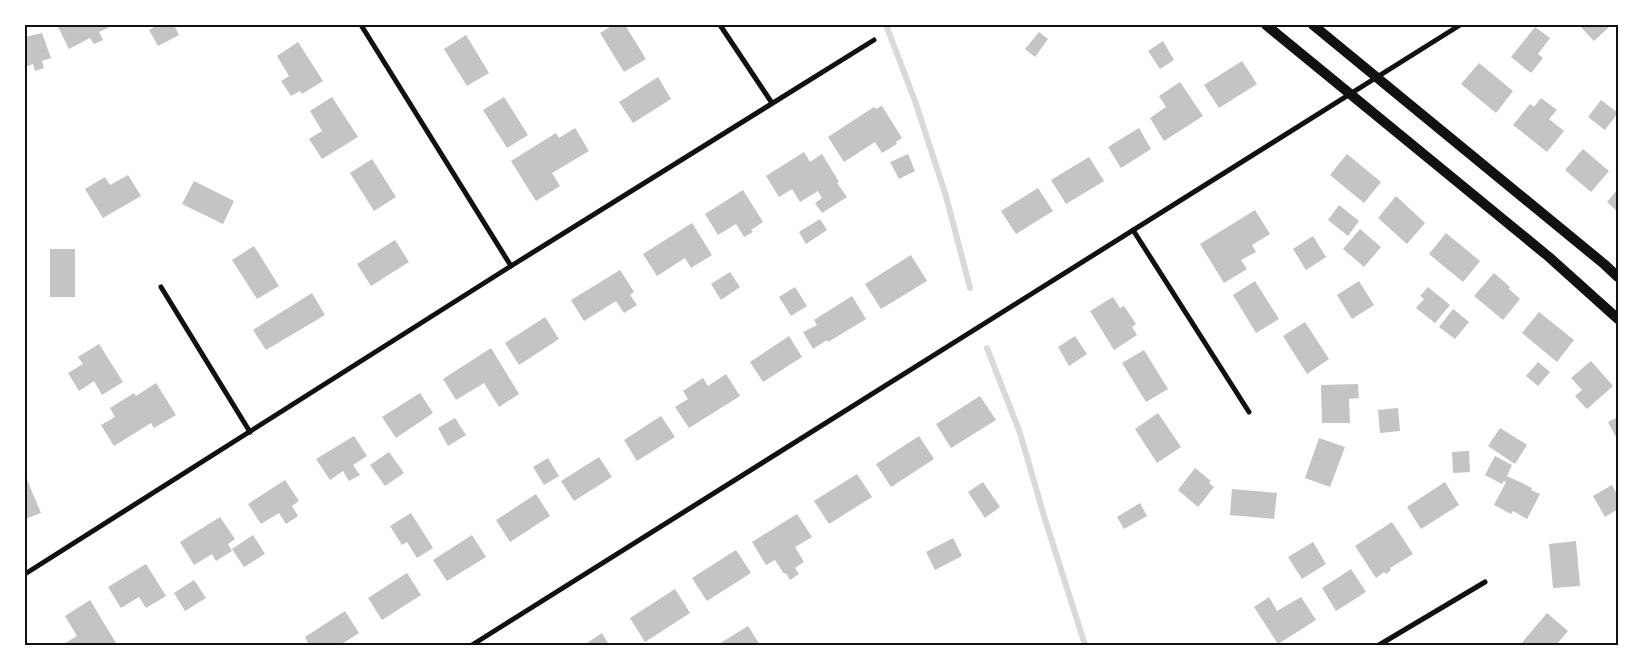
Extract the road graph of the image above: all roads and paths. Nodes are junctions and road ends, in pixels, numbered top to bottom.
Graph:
1 (361, 25) edge
2 (720, 25) edge
3 (1266, 25) edge
4 (1313, 25) edge
5 (1460, 25) edge
6 (874, 40) dead end
7 (1377, 77) junction
8 (1349, 94) junction
9 (772, 103) junction
10 (1133, 230) junction
11 (511, 266) junction
12 (1618, 277) edge
13 (160, 286) dead end
14 (1618, 319) edge
15 (1249, 412) dead end
16 (250, 432) junction
17 (25, 574) edge
18 (1485, 582) dead end
19 (472, 645) edge
20 (1379, 645) edge

1 - 11 street
2 - 9 street
3 - 8 main road
4 - 7 main road
5 - 7 street
6 - 9 street
7 - 8 street
7 - 12 main road
8 - 10 street
8 - 14 main road
9 - 11 street
10 - 15 street
10 - 19 street
11 - 16 street
13 - 16 street
16 - 17 street
18 - 20 street

